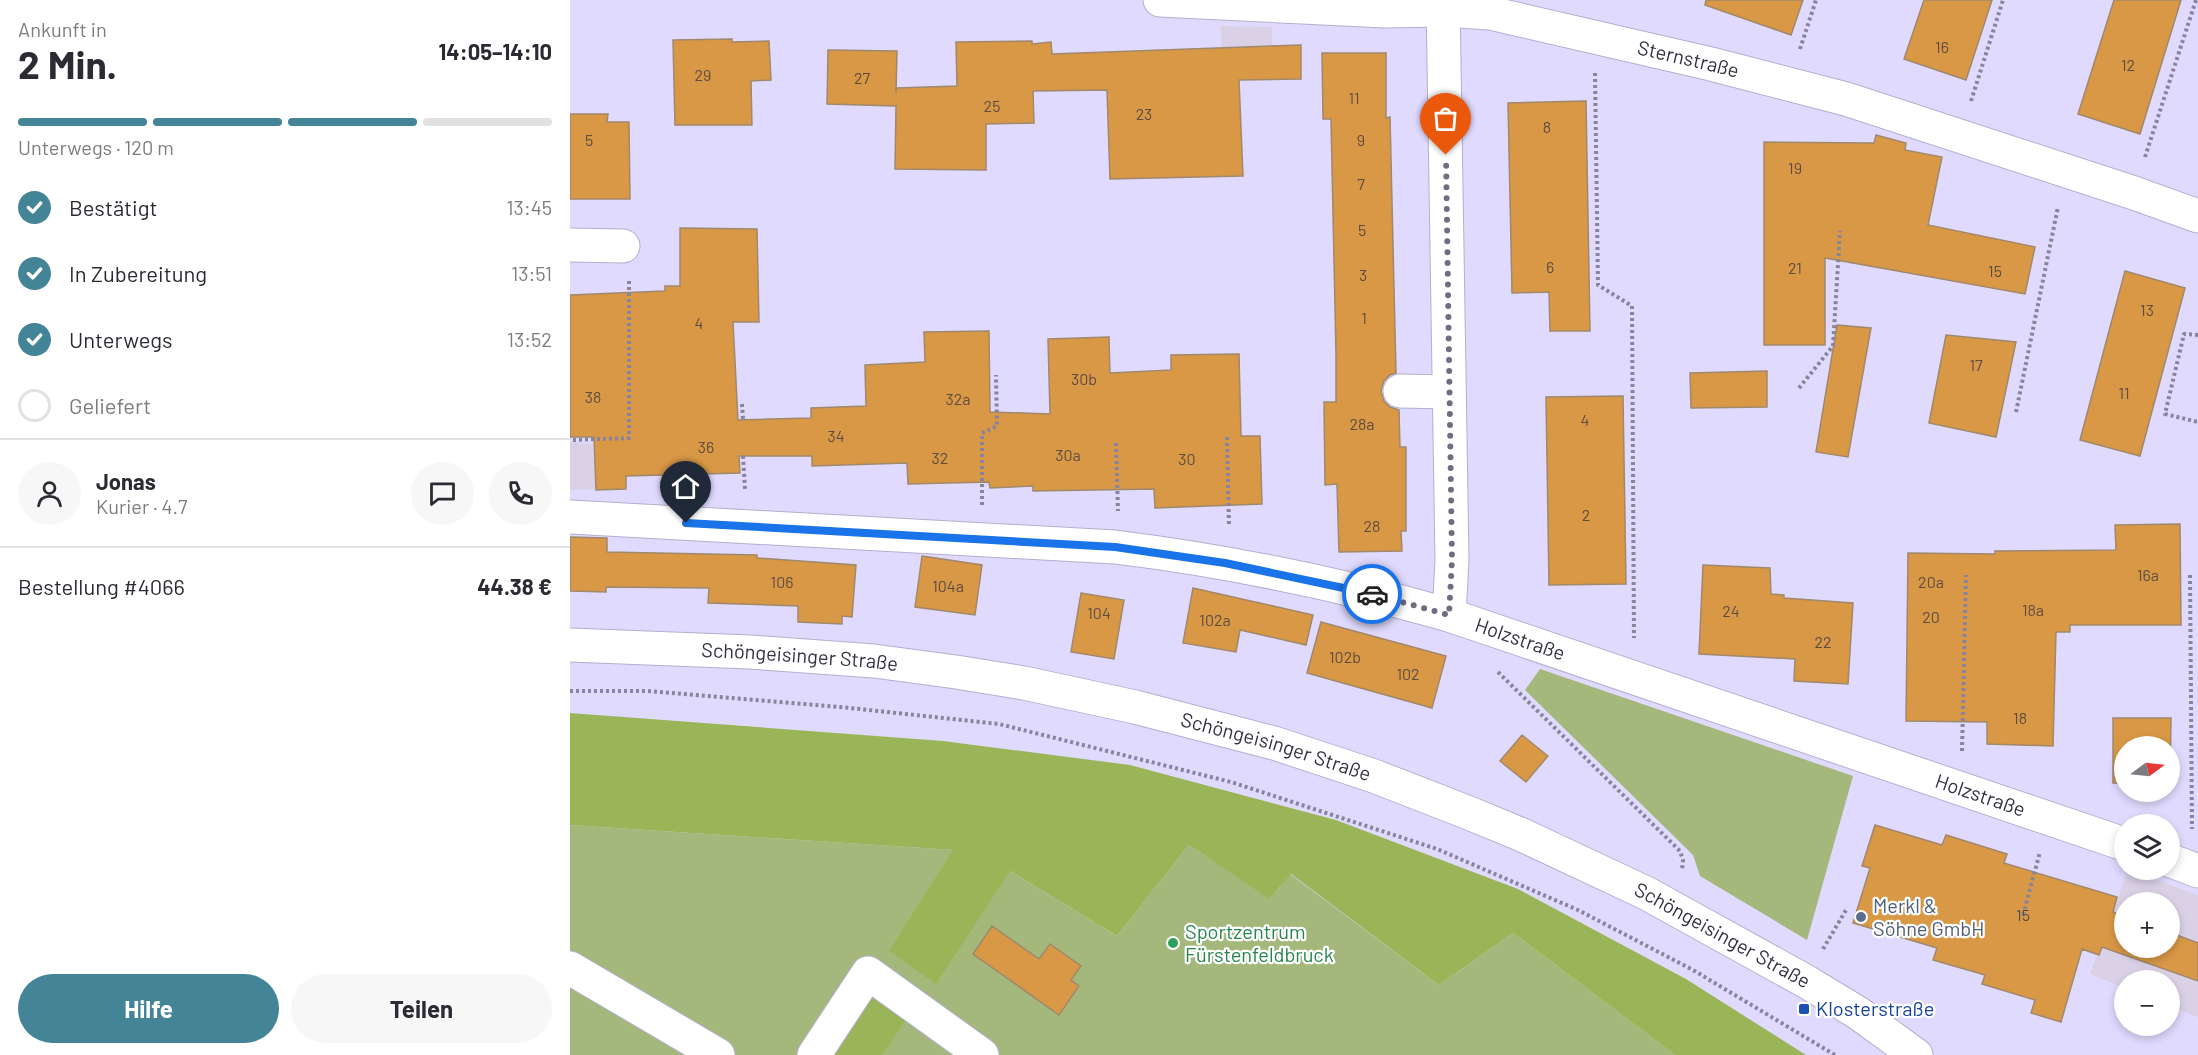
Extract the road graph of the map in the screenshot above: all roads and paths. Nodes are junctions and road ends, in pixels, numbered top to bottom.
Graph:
1 (1160, 0) edge
2 (1816, 0) edge
3 (2003, 0) edge
4 (2196, 0) edge
5 (1443, 5) edge
6 (1603, 39) junction
7 (1788, 84) junction
8 (1960, 136) junction
9 (2068, 171) junction
10 (2134, 193) junction
11 (2198, 216) edge
12 (1840, 231) dead end
13 (570, 245) edge
14 (623, 246) joint
15 (2198, 335) edge
16 (996, 375) dead end
17 (1799, 388) dead end
18 (1400, 391) dead end
19 (1449, 392) junction
20 (742, 404) dead end
21 (2016, 412) dead end
22 (743, 419) dead end
23 (2198, 422) edge
24 (1227, 437) dead end
25 (573, 440) dead end
26 (1116, 443) dead end
27 (743, 456) dead end
28 (745, 495) dead end
29 (982, 509) dead end
30 (570, 517) edge
31 (1115, 547) junction
32 (1225, 563) junction
33 (1966, 574) dead end
34 (2190, 575) dead end
35 (1449, 615) junction
36 (1490, 630) junction
37 (570, 645) edge
38 (1635, 677) junction
39 (570, 691) edge
40 (1956, 786) junction
41 (2114, 841) edge
42 (2042, 846) dead end
43 (2186, 867) edge
44 (1681, 874) dead end
45 (1846, 910) dead end
46 (2023, 915) dead end
47 (570, 969) edge
48 (1808, 982) junction
49 (718, 1055) edge
50 (814, 1055) edge
51 (982, 1055) edge
52 (1835, 1055) edge
53 (1916, 1055) edge

1 - 5 street, Sternstraße
2 - 7 path
3 - 8 path
4 - 10 path
5 - 6 street, Sternstraße
5 - 19 street
6 - 7 street, Sternstraße
6 - 38 path
7 - 8 street, Sternstraße
8 - 9 street, Sternstraße
9 - 10 street, Sternstraße
9 - 21 path
10 - 11 street, Sternstraße
12 - 17 path
13 - 14 street
14 - 25 path
15 - 23 path
16 - 29 path
18 - 19 street
19 - 35 street
20 - 22 path
24 - 32 path
26 - 31 path
27 - 28 path
30 - 31 street, Holzstraße
31 - 32 street, Holzstraße
32 - 35 street, Holzstraße
33 - 40 path
34 - 43 path
35 - 36 street, Holzstraße
36 - 38 street, Holzstraße
36 - 44 path
37 - 48 street, Schöngeisinger Straße
38 - 40 street, Holzstraße
39 - 52 path
40 - 41 street, Holzstraße
42 - 46 path
45 - 48 path
47 - 49 street
48 - 53 street, Schöngeisinger Straße
50 - 51 street

